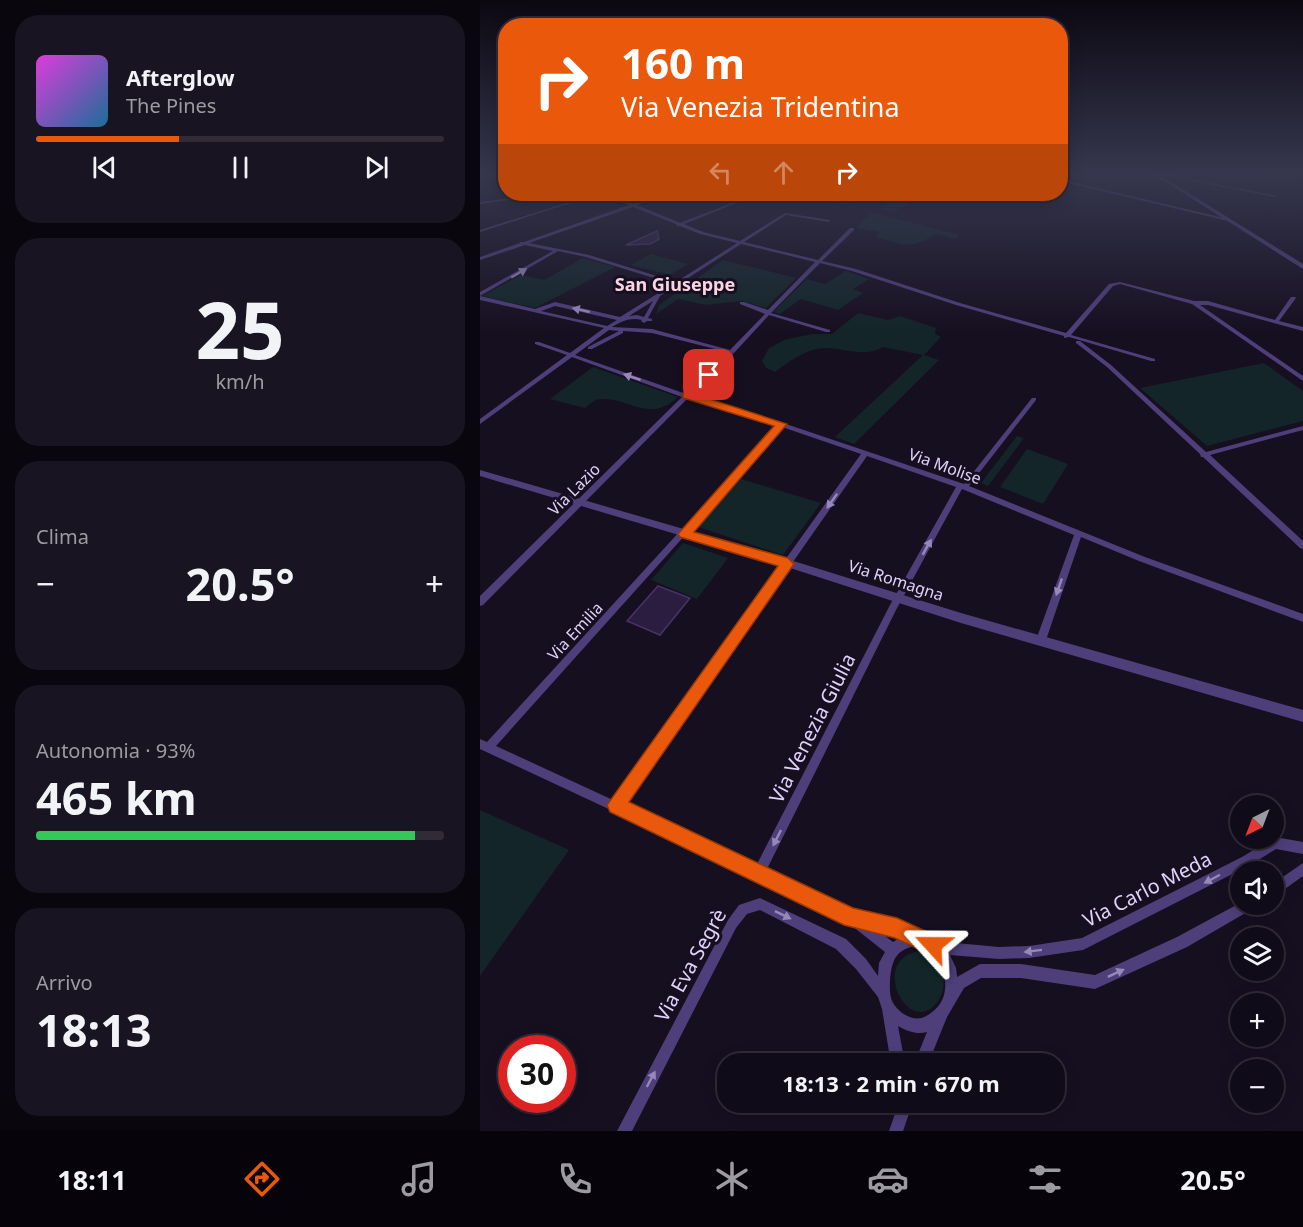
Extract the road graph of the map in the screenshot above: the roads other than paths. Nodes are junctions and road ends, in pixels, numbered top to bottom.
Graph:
1 (568, 227) edge
2 (684, 227) edge
3 (766, 227) edge
4 (1239, 227) edge
5 (852, 229) dead end
6 (740, 242) junction
7 (522, 243) junction
8 (558, 250) junction
9 (480, 259) edge
10 (818, 261) junction
11 (1303, 267) edge
12 (676, 283) junction
13 (480, 289) edge
14 (487, 291) junction
15 (661, 294) junction
16 (481, 297) edge
17 (1293, 298) dead end
18 (742, 303) dead end
19 (1194, 303) junction
20 (535, 311) junction
21 (768, 312) junction
22 (649, 318) junction
23 (621, 319) junction
24 (1276, 322) junction
25 (609, 327) junction
26 (631, 329) junction
27 (1303, 329) edge
28 (828, 331) dead end
29 (671, 335) junction
30 (1066, 336) junction
31 (537, 343) dead end
32 (1083, 343) junction
33 (732, 352) junction
34 (573, 355) junction
35 (1153, 360) dead end
36 (1303, 379) edge
37 (687, 395) junction
38 (1034, 399) dead end
39 (480, 422) edge
40 (781, 424) junction
41 (1303, 428) edge
42 (866, 453) junction
43 (1203, 455) junction
44 (480, 473) edge
45 (963, 486) junction
46 (580, 503) junction
47 (684, 534) junction
48 (1078, 534) junction
49 (1303, 546) edge
50 (788, 564) junction
51 (898, 598) junction
52 (480, 602) edge
53 (1303, 618) edge
54 (1041, 640) junction
55 (1303, 716) edge
56 (484, 746) edge
57 (616, 805) junction
58 (1303, 848) edge
59 (1303, 869) edge
60 (758, 874) junction
61 (1284, 883) edge
62 (1230, 915) edge
63 (851, 918) junction
64 (925, 941) junction
65 (893, 950) junction
66 (885, 999) junction
67 (945, 1008) junction
68 (896, 1053) edge
69 (926, 1053) edge
70 (900, 1113) edge
71 (624, 1131) edge
72 (896, 1131) edge

1 - 7 street
2 - 6 street
3 - 6 street
4 - 11 street
5 - 10 street, Via Lazio
6 - 10 street
6 - 12 street
7 - 8 street
7 - 9 street
8 - 12 street
14 -> 8 street
10 - 21 street, Via Lazio
10 - 30 street
12 - 15 street
13 - 14 street
14 - 16 street
15 - 22 street
15 - 23 street
16 - 20 street
17 - 24 street
18 - 21 street
19 - 24 street
19 - 30 street
19 - 36 street
23 -> 20 street
20 - 25 street
21 - 28 street
21 - 33 street, Via Lazio
22 - 23 street
22 - 26 street
22 - 29 street
23 - 25 street
24 - 27 street
25 - 26 street
25 - 34 street
26 - 29 street
26 - 34 street
29 - 33 street
30 - 32 street
31 - 34 street, Via Molise
32 - 35 street
32 - 43 street
33 - 37 street, Via Lazio
37 -> 34 street, Via Molise
34 - 39 street
37 - 40 street, Via Molise
37 - 46 street, Via Lazio
38 - 45 street, Via Venezia Giulia
40 - 42 street, Via Molise
40 - 47 street, Via Emilia
41 - 43 street
42 - 45 street, Via Molise
42 -> 50 street
43 - 49 street
44 - 46 street, Via Romagna
45 - 48 street, Via Molise
51 -> 45 street, Via Venezia Giulia
46 - 47 street, Via Romagna
46 - 52 street, Via Lazio
47 - 50 street, Via Romagna
47 - 56 street, Via Emilia
48 - 53 street, Via Molise
48 -> 54 street
50 - 51 street, Via Romagna
50 - 57 street
51 - 54 street, Via Romagna
51 -> 60 street, Via Venezia Giulia
54 - 55 street, Via Romagna
56 - 57 street, Via Carlo Meda
57 - 60 street, Via Carlo Meda
58 -> 64 street, Via Carlo Meda
59 - 61 street
60 - 63 street, Via Carlo Meda
67 -> 62 street
63 - 64 street, Via Carlo Meda
63 - 65 street, Via Carlo Meda
64 - 65 street
64 - 67 street, Via Carlo Meda
65 - 66 street
66 - 67 street
66 - 68 street
71 -> 66 street, Via Eva Segrè
67 - 69 street
70 - 72 street

